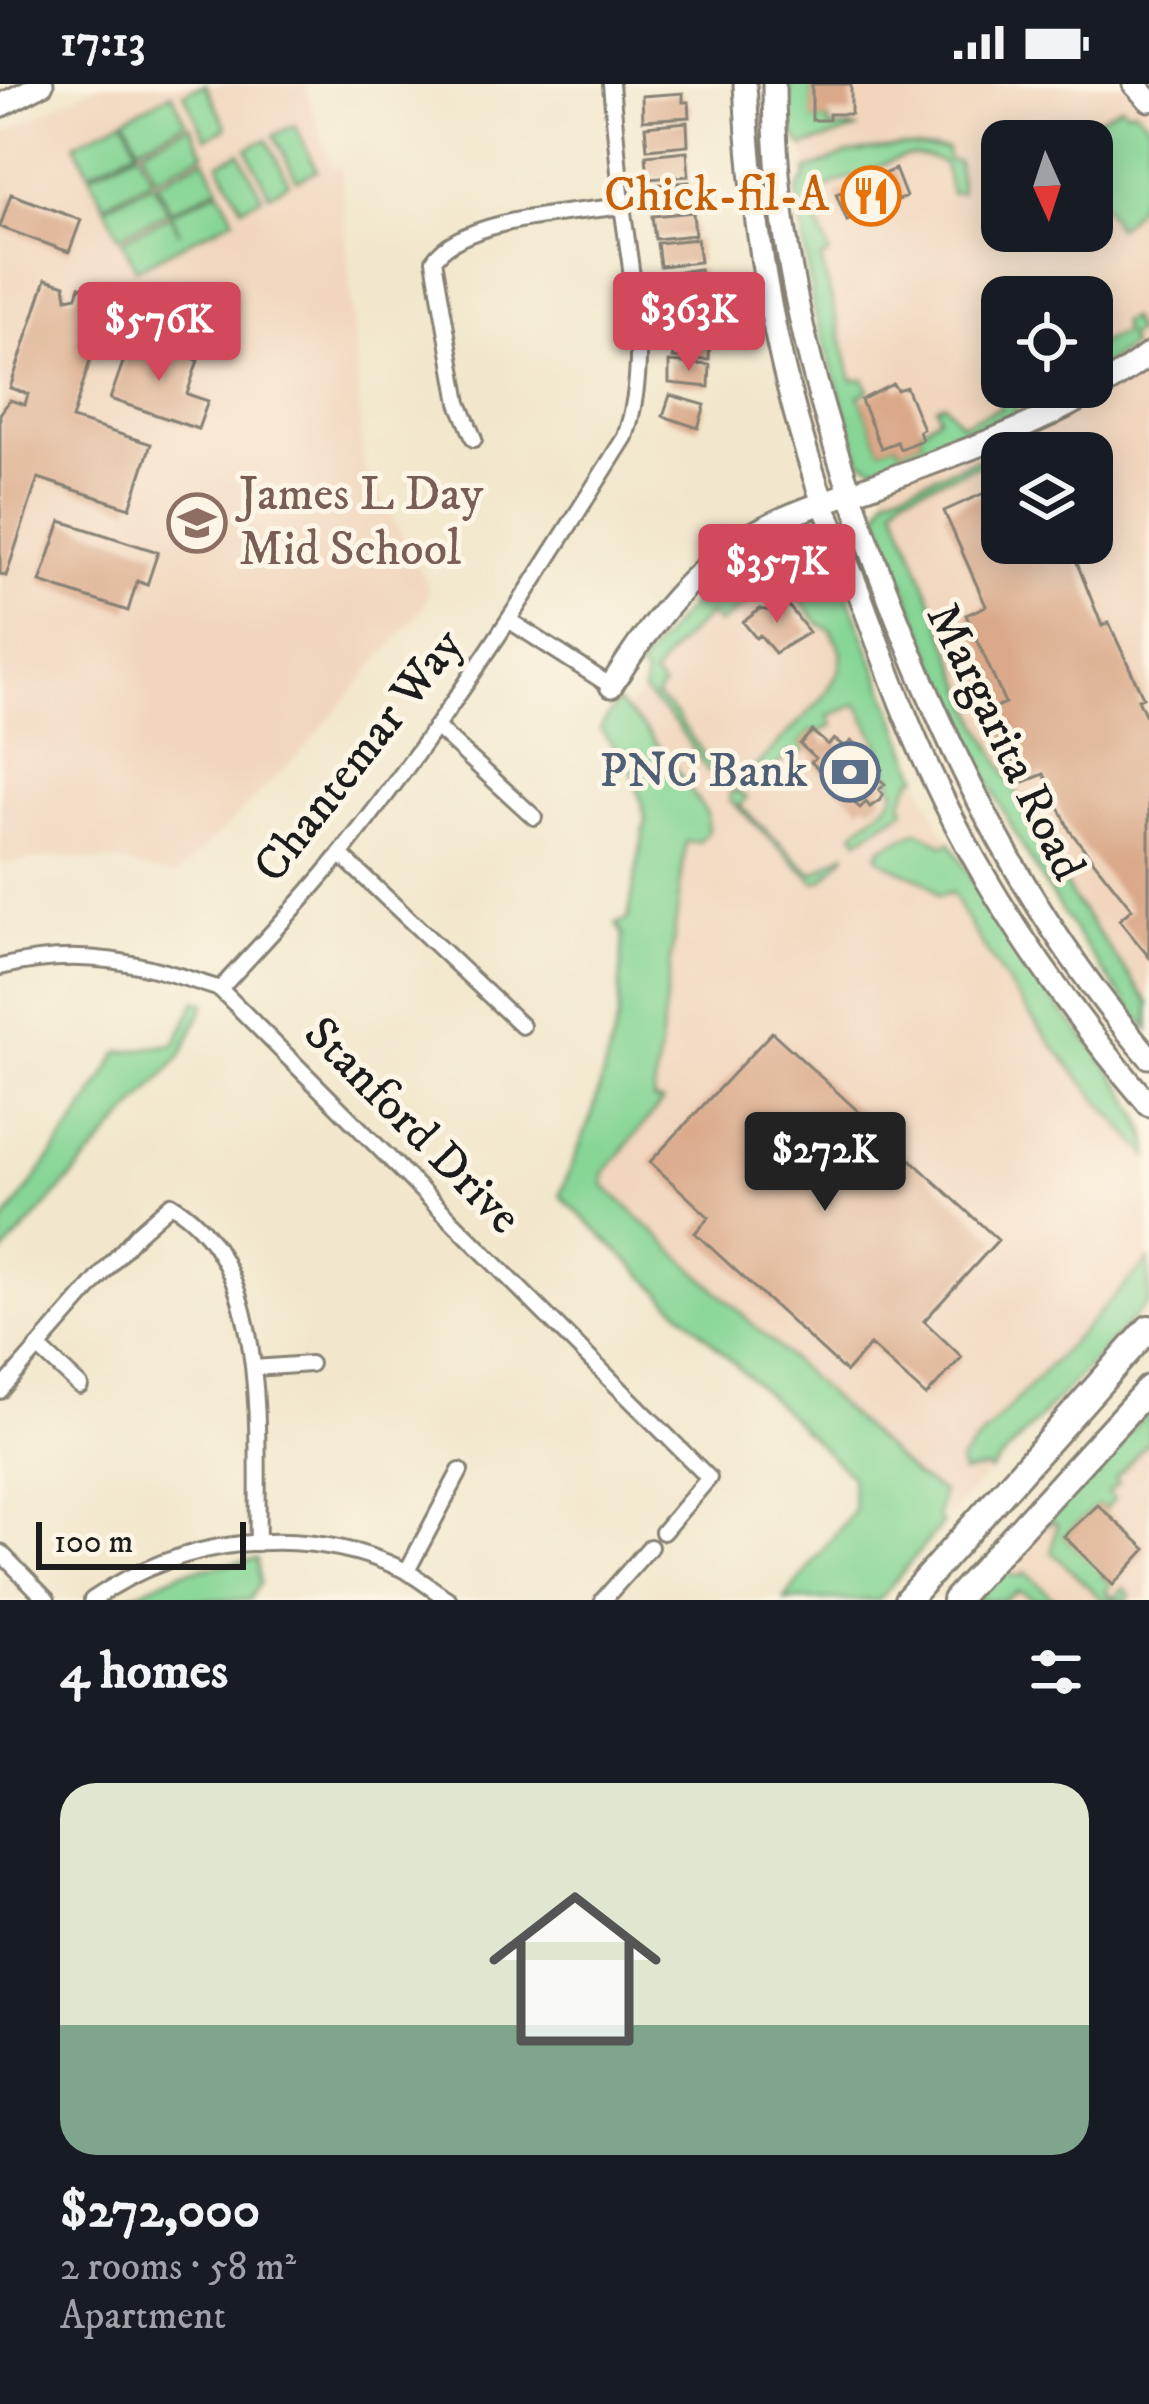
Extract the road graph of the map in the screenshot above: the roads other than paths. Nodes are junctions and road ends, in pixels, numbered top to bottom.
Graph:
1 (42, 84) edge
2 (611, 84) edge
3 (745, 84) edge
4 (773, 84) edge
5 (1135, 84) edge
6 (1149, 100) edge
7 (0, 106) edge
8 (622, 206) junction
9 (1149, 354) edge
10 (474, 439) dead end
11 (849, 493) junction
12 (823, 502) junction
13 (510, 621) junction
14 (611, 686) joint
15 (436, 727) junction
16 (941, 795) junction
17 (534, 818) dead end
18 (340, 855) junction
19 (1046, 922) junction
20 (0, 967) edge
21 (220, 989) junction
22 (522, 1026) dead end
23 (1149, 1057) edge
24 (1149, 1105) edge
25 (1149, 1328) edge
26 (38, 1347) junction
27 (310, 1364) dead end
28 (254, 1368) junction
29 (80, 1386) dead end
30 (1149, 1388) edge
31 (0, 1390) edge
32 (460, 1471) dead end
33 (663, 1532) dead end
34 (258, 1543) junction
35 (650, 1547) dead end
36 (0, 1552) edge
37 (407, 1571) junction
38 (47, 1600) edge
39 (92, 1600) edge
40 (448, 1600) edge
41 (603, 1600) edge
42 (907, 1600) edge
43 (955, 1600) edge

1 - 7 main road
2 - 8 street, Chantemar Way
3 - 12 main road, Margarita Road
4 - 11 main road, Margarita Road
5 - 6 main road
8 - 10 street
8 - 13 street, Chantemar Way
9 - 11 main road
11 - 12 main road
11 - 19 main road, Margarita Road
12 - 14 main road
12 - 16 main road, Margarita Road
13 - 14 street
13 - 15 street, Chantemar Way
15 - 17 street
15 - 18 street, Chantemar Way
16 - 19 main road
16 - 24 main road, Margarita Road
18 - 21 street, Chantemar Way
18 - 22 street
19 - 23 main road, Margarita Road
20 - 21 street, Stanford Drive
21 - 33 street, Stanford Drive
25 - 42 main road
26 - 28 street
26 - 29 street
26 - 31 street
27 - 28 street
28 - 34 street
30 - 43 main road
32 - 37 street
34 - 37 street
34 - 39 street
35 - 41 street
36 - 38 street
37 - 40 street

